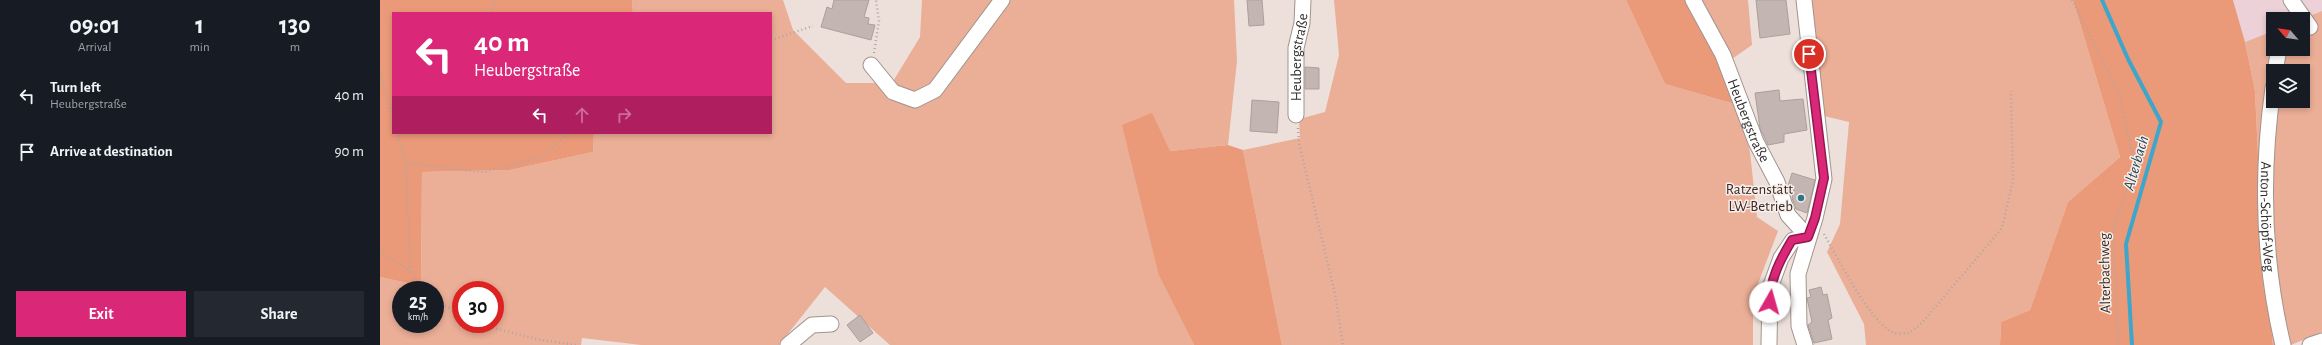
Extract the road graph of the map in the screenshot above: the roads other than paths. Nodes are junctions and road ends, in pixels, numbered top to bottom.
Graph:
1 (1002, 0) edge
2 (1303, 0) edge
3 (1693, 0) edge
4 (1804, 0) edge
5 (2291, 0) edge
6 (2312, 27) edge
7 (871, 65) road end
8 (2270, 108) edge
9 (1296, 115) road end
10 (1808, 237) junction
11 (831, 324) dead end
12 (2322, 341) edge
13 (788, 345) edge
14 (1769, 345) edge
15 (1804, 345) edge
16 (2283, 345) edge
17 (2310, 345) edge

1 - 7 street
2 - 9 street, Heubergstraße
3 - 10 street, Heubergstraße
4 - 10 street
5 - 6 street
8 - 16 street, Anton-Schöpf-Weg
10 - 14 street
10 - 15 street
11 - 13 street
12 - 17 street

